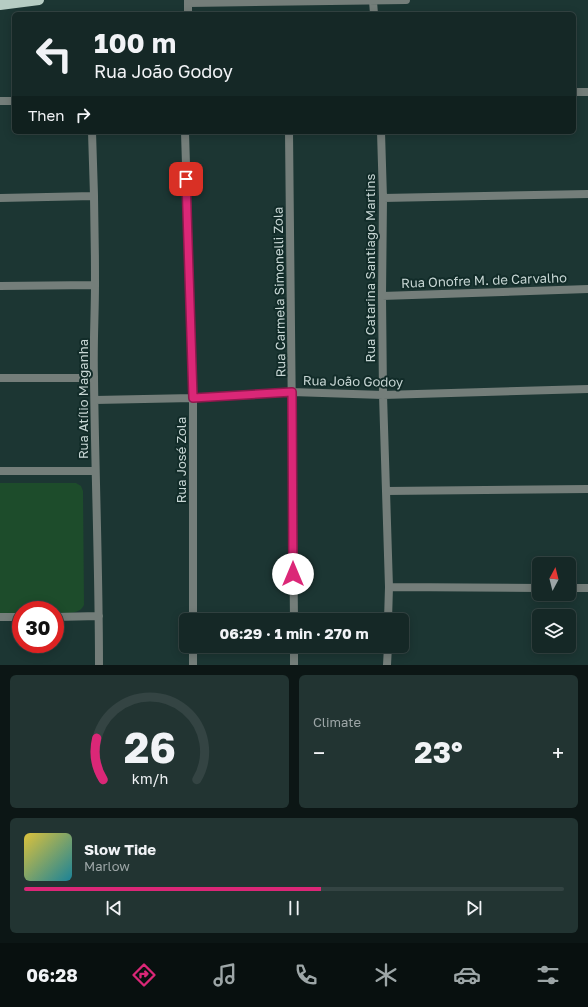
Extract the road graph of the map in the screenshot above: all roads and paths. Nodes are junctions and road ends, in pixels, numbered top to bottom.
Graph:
1 (39, 0) edge
2 (406, 0) edge
3 (373, 1) edge
4 (188, 2) edge
5 (0, 5) edge
6 (374, 12) edge
7 (576, 92) edge
8 (588, 92) edge
9 (0, 101) edge
10 (12, 101) edge
11 (92, 134) edge
12 (185, 134) edge
13 (289, 134) edge
14 (381, 134) edge
15 (588, 194) edge
16 (94, 196) junction
17 (0, 198) edge
18 (383, 198) junction
19 (95, 285) junction
20 (0, 286) edge
21 (588, 289) edge
22 (382, 296) junction
23 (0, 378) edge
24 (94, 378) junction
25 (588, 390) edge
26 (292, 392) junction
27 (383, 395) junction
28 (193, 398) junction
29 (95, 400) junction
30 (0, 470) edge
31 (95, 471) junction
32 (588, 489) edge
33 (386, 491) junction
34 (389, 587) junction
35 (532, 588) edge
36 (576, 588) edge
37 (588, 588) edge
38 (193, 613) edge
39 (294, 613) edge
40 (388, 613) edge
41 (99, 616) junction
42 (0, 617) edge
43 (12, 617) edge
44 (64, 617) edge
45 (193, 653) edge
46 (294, 653) edge
47 (388, 653) edge
48 (99, 665) edge
49 (193, 665) edge
50 (294, 665) edge
51 (387, 665) edge

1 - 5 main road
2 - 3 street
3 - 4 street
3 - 6 street
7 - 8 street
9 - 10 street
11 - 16 street, Rua Atílio Maganha
12 - 28 street, Rua José Zola
13 - 26 street, Rua Carmela Simonelli Zola
14 - 18 street, Rua Catarina Santiago Martins
15 - 18 street
16 - 17 street
16 - 19 street, Rua Atílio Maganha
18 - 22 street, Rua Catarina Santiago Martins
19 - 20 street
19 - 24 street, Rua Atílio Maganha
21 - 22 street, Rua Onofre M. de Carvalho
22 - 27 street, Rua Catarina Santiago Martins
23 - 24 street
24 - 29 street, Rua Atílio Maganha
25 - 27 street, Rua João Godoy
26 - 27 street, Rua João Godoy
26 - 28 street, Rua João Godoy
26 - 39 street, Rua Carmela Simonelli Zola
27 - 33 street, Rua Catarina Santiago Martins
28 - 29 street, Rua João Godoy
28 - 38 street, Rua José Zola
29 - 31 street, Rua Atílio Maganha
30 - 31 street
31 - 41 street, Rua Atílio Maganha
32 - 33 street
33 - 34 street, Rua Catarina Santiago Martins
34 - 35 street
34 - 40 street, Rua Catarina Santiago Martins
36 - 37 street
41 - 44 street
41 - 48 street, Rua Atílio Maganha
42 - 43 street
45 - 49 street
46 - 50 street
47 - 51 street

